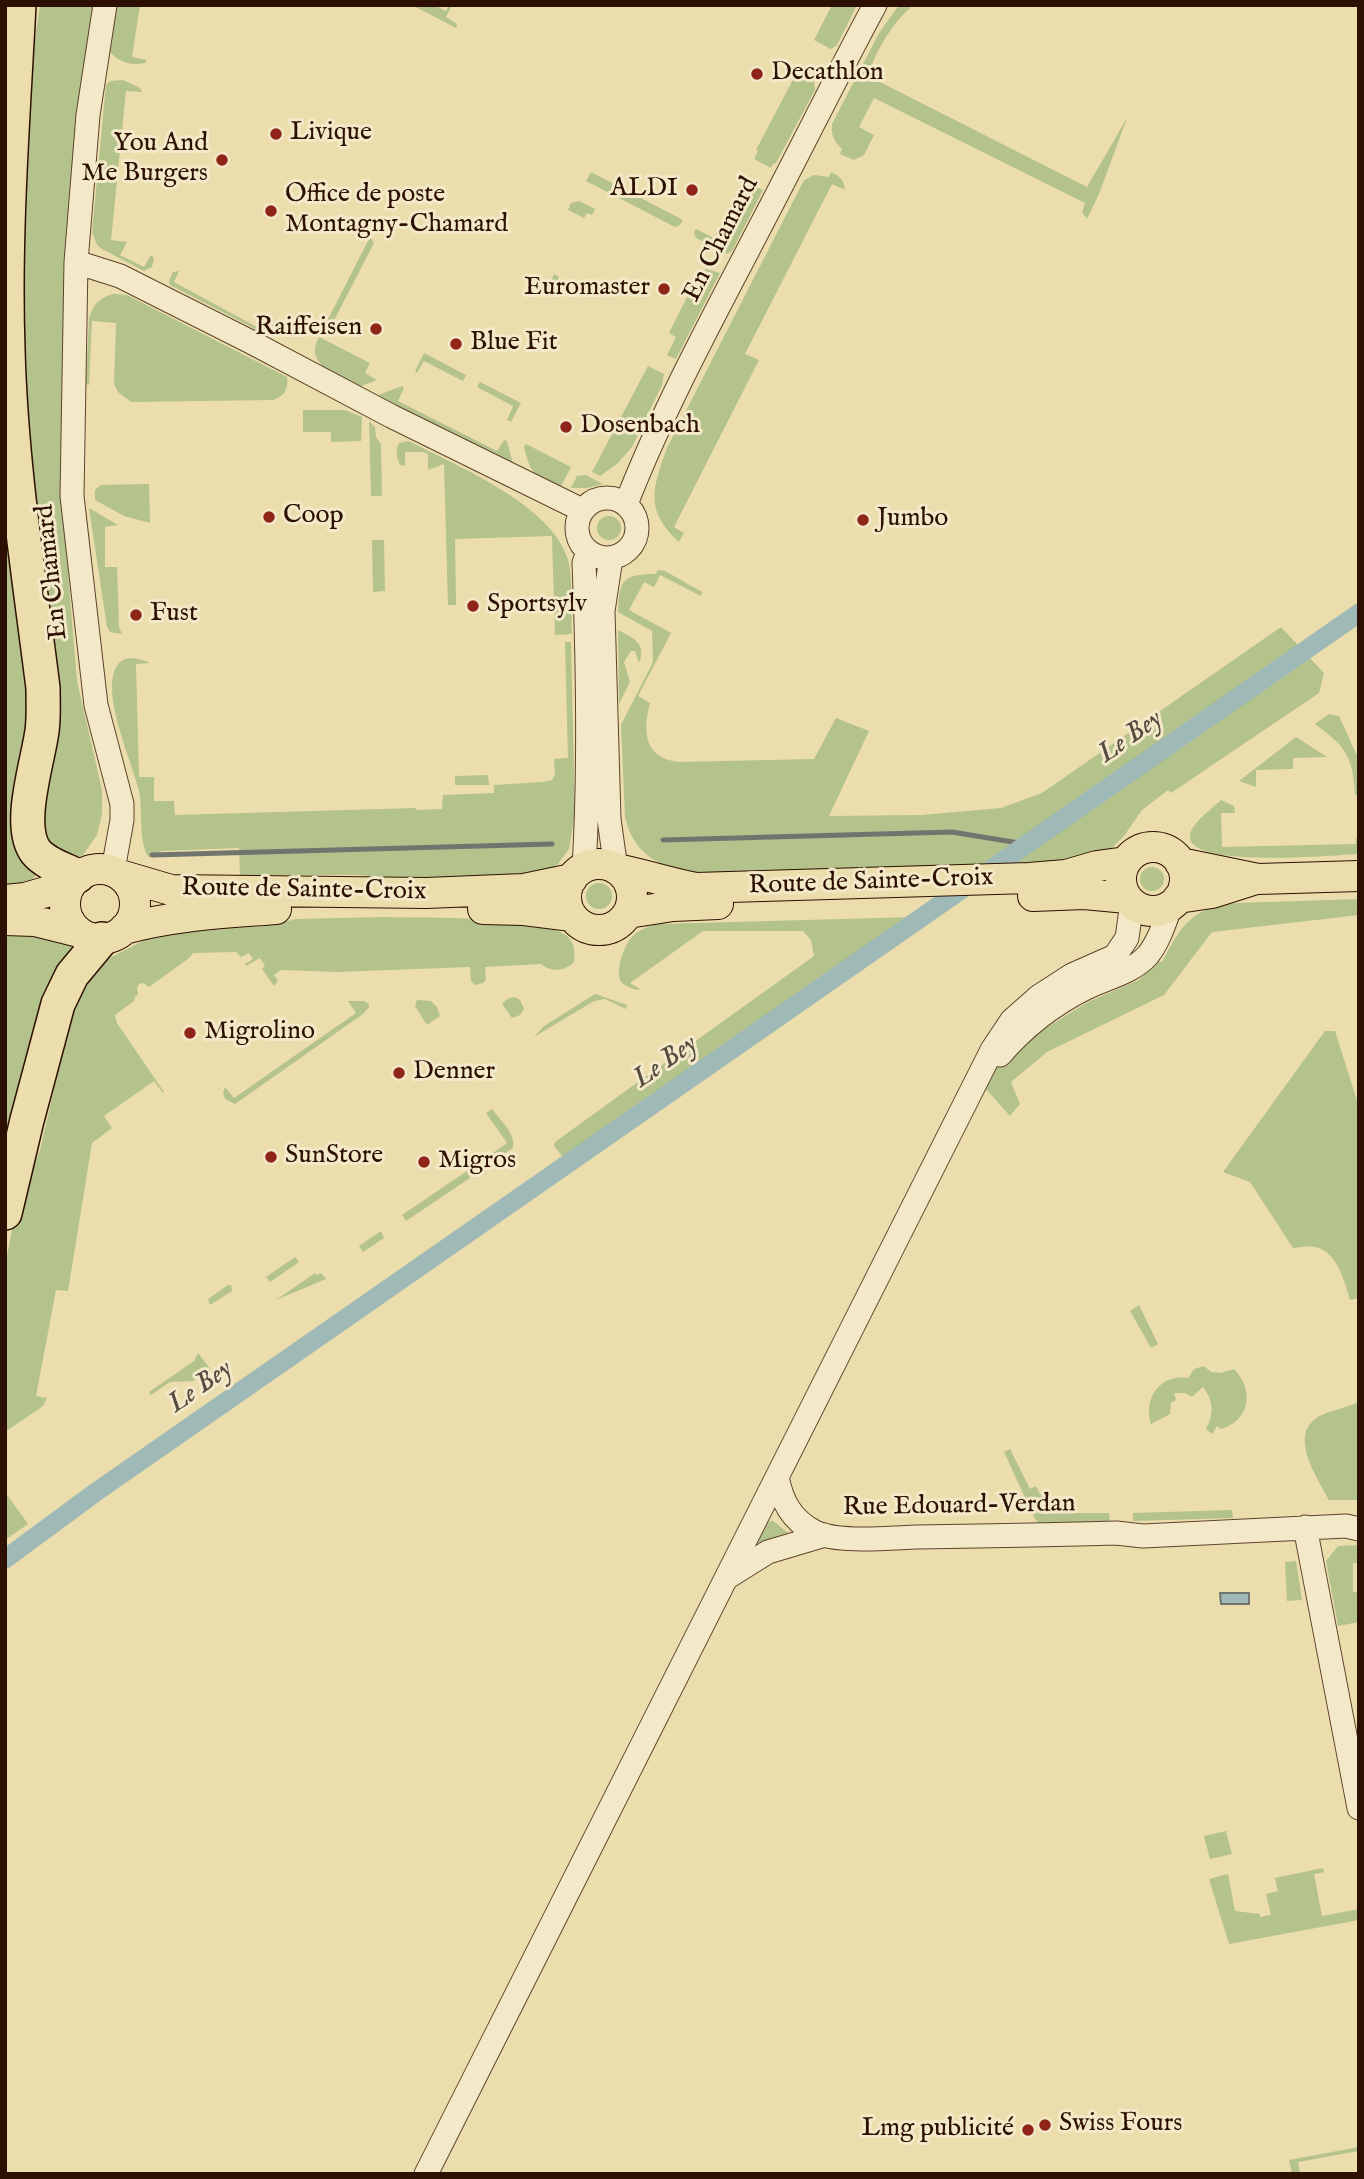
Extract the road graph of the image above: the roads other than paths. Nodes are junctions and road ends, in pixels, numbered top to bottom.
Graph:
1 (9, 5) edge
2 (19, 5) edge
3 (105, 5) edge
4 (875, 5) edge
5 (5, 29) edge
6 (76, 262) junction
7 (626, 505) junction
8 (582, 510) junction
9 (588, 552) junction
10 (611, 558) junction
11 (1126, 862) junction
12 (1180, 863) junction
13 (616, 869) junction
14 (116, 873) junction
15 (578, 873) junction
16 (1359, 876) edge
17 (1258, 879) junction
18 (74, 880) junction
19 (5, 900) edge
20 (1130, 900) junction
21 (1174, 902) junction
22 (628, 914) junction
23 (572, 916) junction
24 (5, 920) edge
25 (102, 934) junction
26 (973, 1087) junction
27 (5, 1213) edge
28 (777, 1477) junction
29 (1305, 1527) junction
30 (1359, 1529) edge
31 (825, 1535) junction
32 (725, 1578) junction
33 (1359, 1808) edge
34 (426, 2174) edge

1 - 5 highway
2 - 18 highway
3 - 6 street, En Chamard
4 - 7 street, En Chamard
6 - 8 street
6 - 14 street, En Chamard
7 - 8 street
7 - 10 street
8 - 9 street
9 - 10 street
9 - 15 street
10 - 13 street
11 - 12 main road
11 - 13 main road, Route de Sainte-Croix
11 - 20 main road
12 - 17 main road
12 - 21 main road
13 - 15 main road
13 - 22 main road
14 - 15 main road, Route de Sainte-Croix
14 - 18 main road, Route de Sainte-Croix
14 - 25 main road
15 - 23 main road
16 - 17 main road
17 - 21 main road
18 - 19 main road, Route de Sainte-Croix
18 - 25 main road
20 - 21 main road
20 - 22 main road, Route de Sainte-Croix
20 - 26 street
21 - 26 street
22 - 23 main road
23 - 25 main road, Route de Sainte-Croix
24 - 25 main road, Route de Sainte-Croix
25 - 27 highway
26 - 28 street
28 - 31 street, Rue Edouard-Verdan
28 - 32 street
29 - 30 street, Rue Edouard-Verdan
29 - 31 street, Rue Edouard-Verdan
29 - 33 street
31 - 32 street
32 - 34 street

